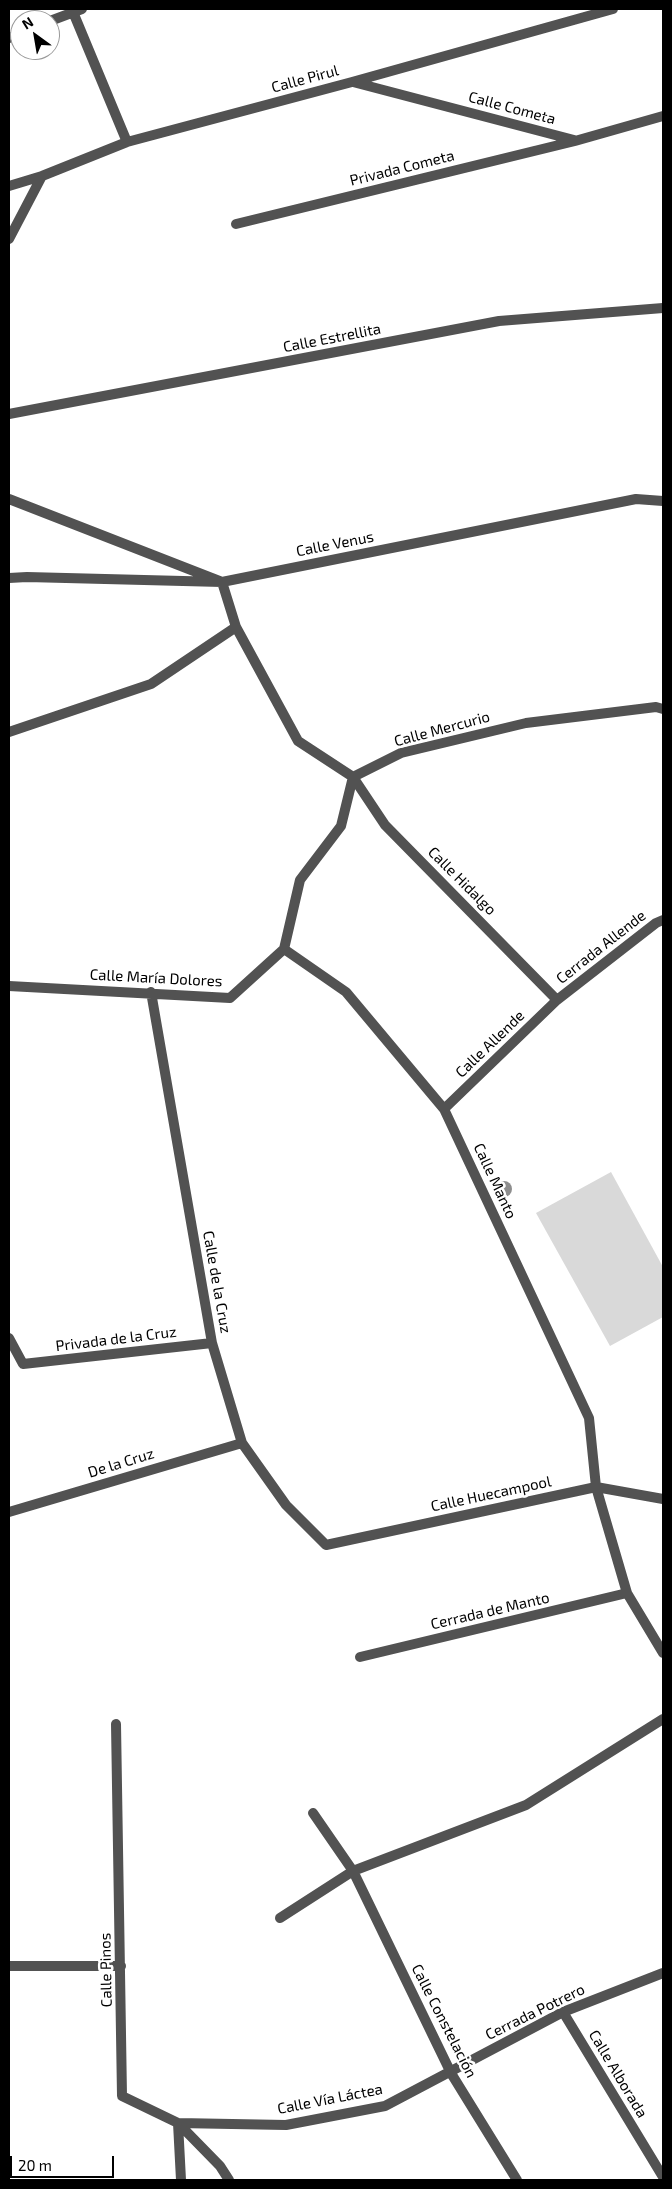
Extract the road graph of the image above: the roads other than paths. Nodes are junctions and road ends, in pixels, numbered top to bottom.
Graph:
1 (613, 9) edge
2 (77, 10) edge
3 (60, 17) edge
4 (352, 82) junction
5 (663, 116) edge
6 (575, 141) junction
7 (127, 142) junction
8 (42, 176) junction
9 (9, 186) edge
10 (236, 224) dead end
11 (9, 240) edge
12 (663, 308) edge
13 (9, 414) edge
14 (9, 500) edge
15 (663, 501) edge
16 (9, 578) edge
17 (222, 582) junction
18 (236, 627) junction
19 (663, 709) edge
20 (9, 732) edge
21 (353, 777) junction
22 (663, 920) edge
23 (284, 949) junction
24 (9, 986) edge
25 (151, 992) junction
26 (557, 1000) junction
27 (444, 1109) junction
28 (9, 1338) edge
29 (212, 1343) junction
30 (242, 1443) junction
31 (596, 1487) junction
32 (663, 1499) edge
33 (9, 1512) edge
34 (326, 1545) joint
35 (627, 1593) junction
36 (663, 1653) edge
37 (360, 1657) dead end
38 (663, 1719) edge
39 (116, 1724) dead end
40 (313, 1813) dead end
41 (353, 1871) junction
42 (280, 1918) dead end
43 (9, 1966) edge
44 (121, 1966) junction
45 (663, 1973) edge
46 (563, 2012) junction
47 (451, 2073) junction
48 (178, 2123) junction
49 (663, 2177) edge
50 (181, 2180) edge
51 (230, 2180) edge
52 (517, 2180) edge

1 - 4 street, Calle Pirul
2 - 3 street
2 - 7 street
4 - 6 street, Calle Cometa
4 - 7 street, Calle Pirul
5 - 6 street
6 - 10 street, Privada Cometa
7 - 8 street, Calle Pirul
8 - 9 street, Calle Pirul
8 - 11 street
12 - 13 street, Calle Estrellita
14 - 17 street
15 - 17 street, Calle Venus
16 - 17 street, Calle Venus
17 - 18 street
18 - 20 street
18 - 21 street
19 - 21 street, Calle Mercurio
21 - 23 street
21 - 26 street, Calle Hidalgo
22 - 26 street, Cerrada Allende
23 - 25 street, Calle María Dolores
23 - 27 street, Calle Manto
24 - 25 street, Calle María Dolores
25 - 29 street, Calle de la Cruz
26 - 27 street, Calle Allende
27 - 31 street, Calle Manto
28 - 29 street, Privada de la Cruz
29 - 30 street, Calle de la Cruz
30 - 33 street, De la Cruz
30 - 34 street, Calle de la Cruz
31 - 32 street, Calle Huecampool
31 - 34 street, Calle Huecampool
31 - 35 street, Calle Manto
35 - 36 street, Calle Manto
35 - 37 street, Cerrada de Manto
38 - 41 street
39 - 44 street, Calle Pinos
40 - 41 street, Calle Constelación
41 - 42 street
41 - 47 street, Calle Constelación
43 - 44 street
44 - 48 street, Calle Pinos
45 - 46 street, Cerrada Potrero
46 - 47 street, Cerrada Potrero
46 - 49 street, Calle Alborada
47 - 48 street, Calle Vía Láctea
47 - 52 street, Calle Constelación
48 - 50 street
48 - 51 street

